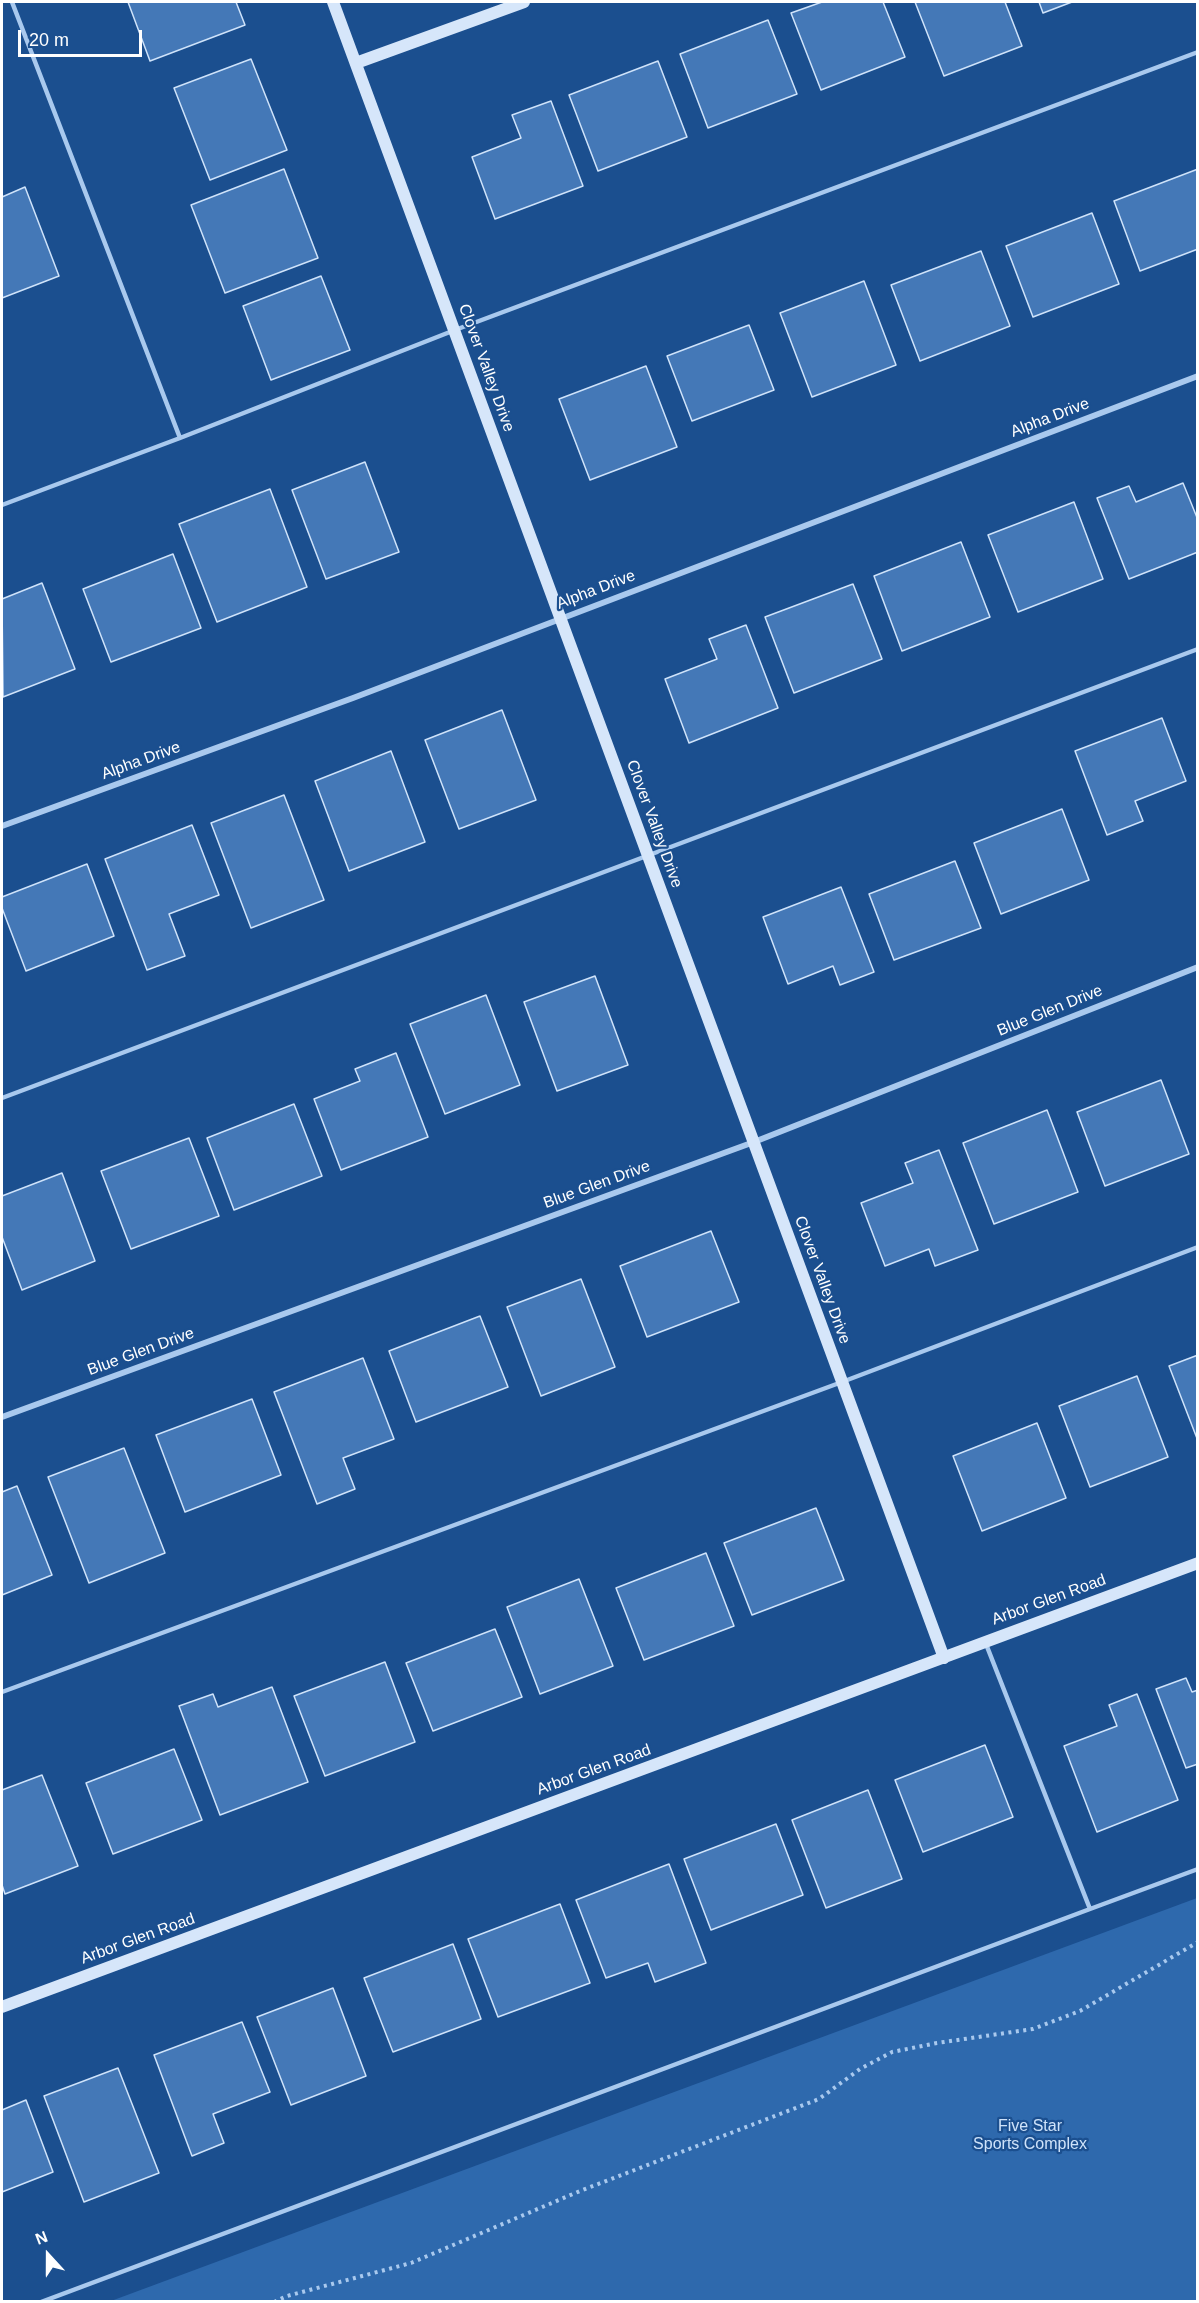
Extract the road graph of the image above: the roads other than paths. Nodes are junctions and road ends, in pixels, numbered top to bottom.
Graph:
1 (12, 2) edge
2 (333, 2) edge
3 (524, 2) edge
4 (1197, 52) edge
5 (356, 63) junction
6 (455, 330) junction
7 (1197, 376) edge
8 (180, 438) junction
9 (2, 505) edge
10 (561, 618) junction
11 (1197, 649) edge
12 (2, 825) edge
13 (648, 856) junction
14 (1197, 967) edge
15 (2, 1098) edge
16 (754, 1142) junction
17 (1197, 1247) edge
18 (842, 1382) junction
19 (2, 1418) edge
20 (1197, 1563) edge
21 (985, 1642) junction
22 (944, 1658) junction
23 (2, 1692) edge
24 (1197, 1869) edge
25 (1090, 1909) junction
26 (2, 2007) edge
27 (41, 2301) edge

1 - 8 lane
2 - 5 street, Clover Valley Drive
3 - 5 street
4 - 6 lane
5 - 6 street, Clover Valley Drive
6 - 8 lane
6 - 10 street, Clover Valley Drive
7 - 10 street, Alpha Drive
8 - 9 lane
10 - 12 street, Alpha Drive
10 - 13 street, Clover Valley Drive
11 - 13 lane
13 - 15 lane
13 - 16 street, Clover Valley Drive
14 - 16 street, Blue Glen Drive
16 - 18 street, Clover Valley Drive
16 - 19 street, Blue Glen Drive
17 - 18 lane
18 - 22 street, Clover Valley Drive
18 - 23 lane
20 - 21 street, Arbor Glen Road
21 - 22 street, Arbor Glen Road
21 - 25 lane
22 - 26 street, Arbor Glen Road
24 - 25 lane
25 - 27 lane

